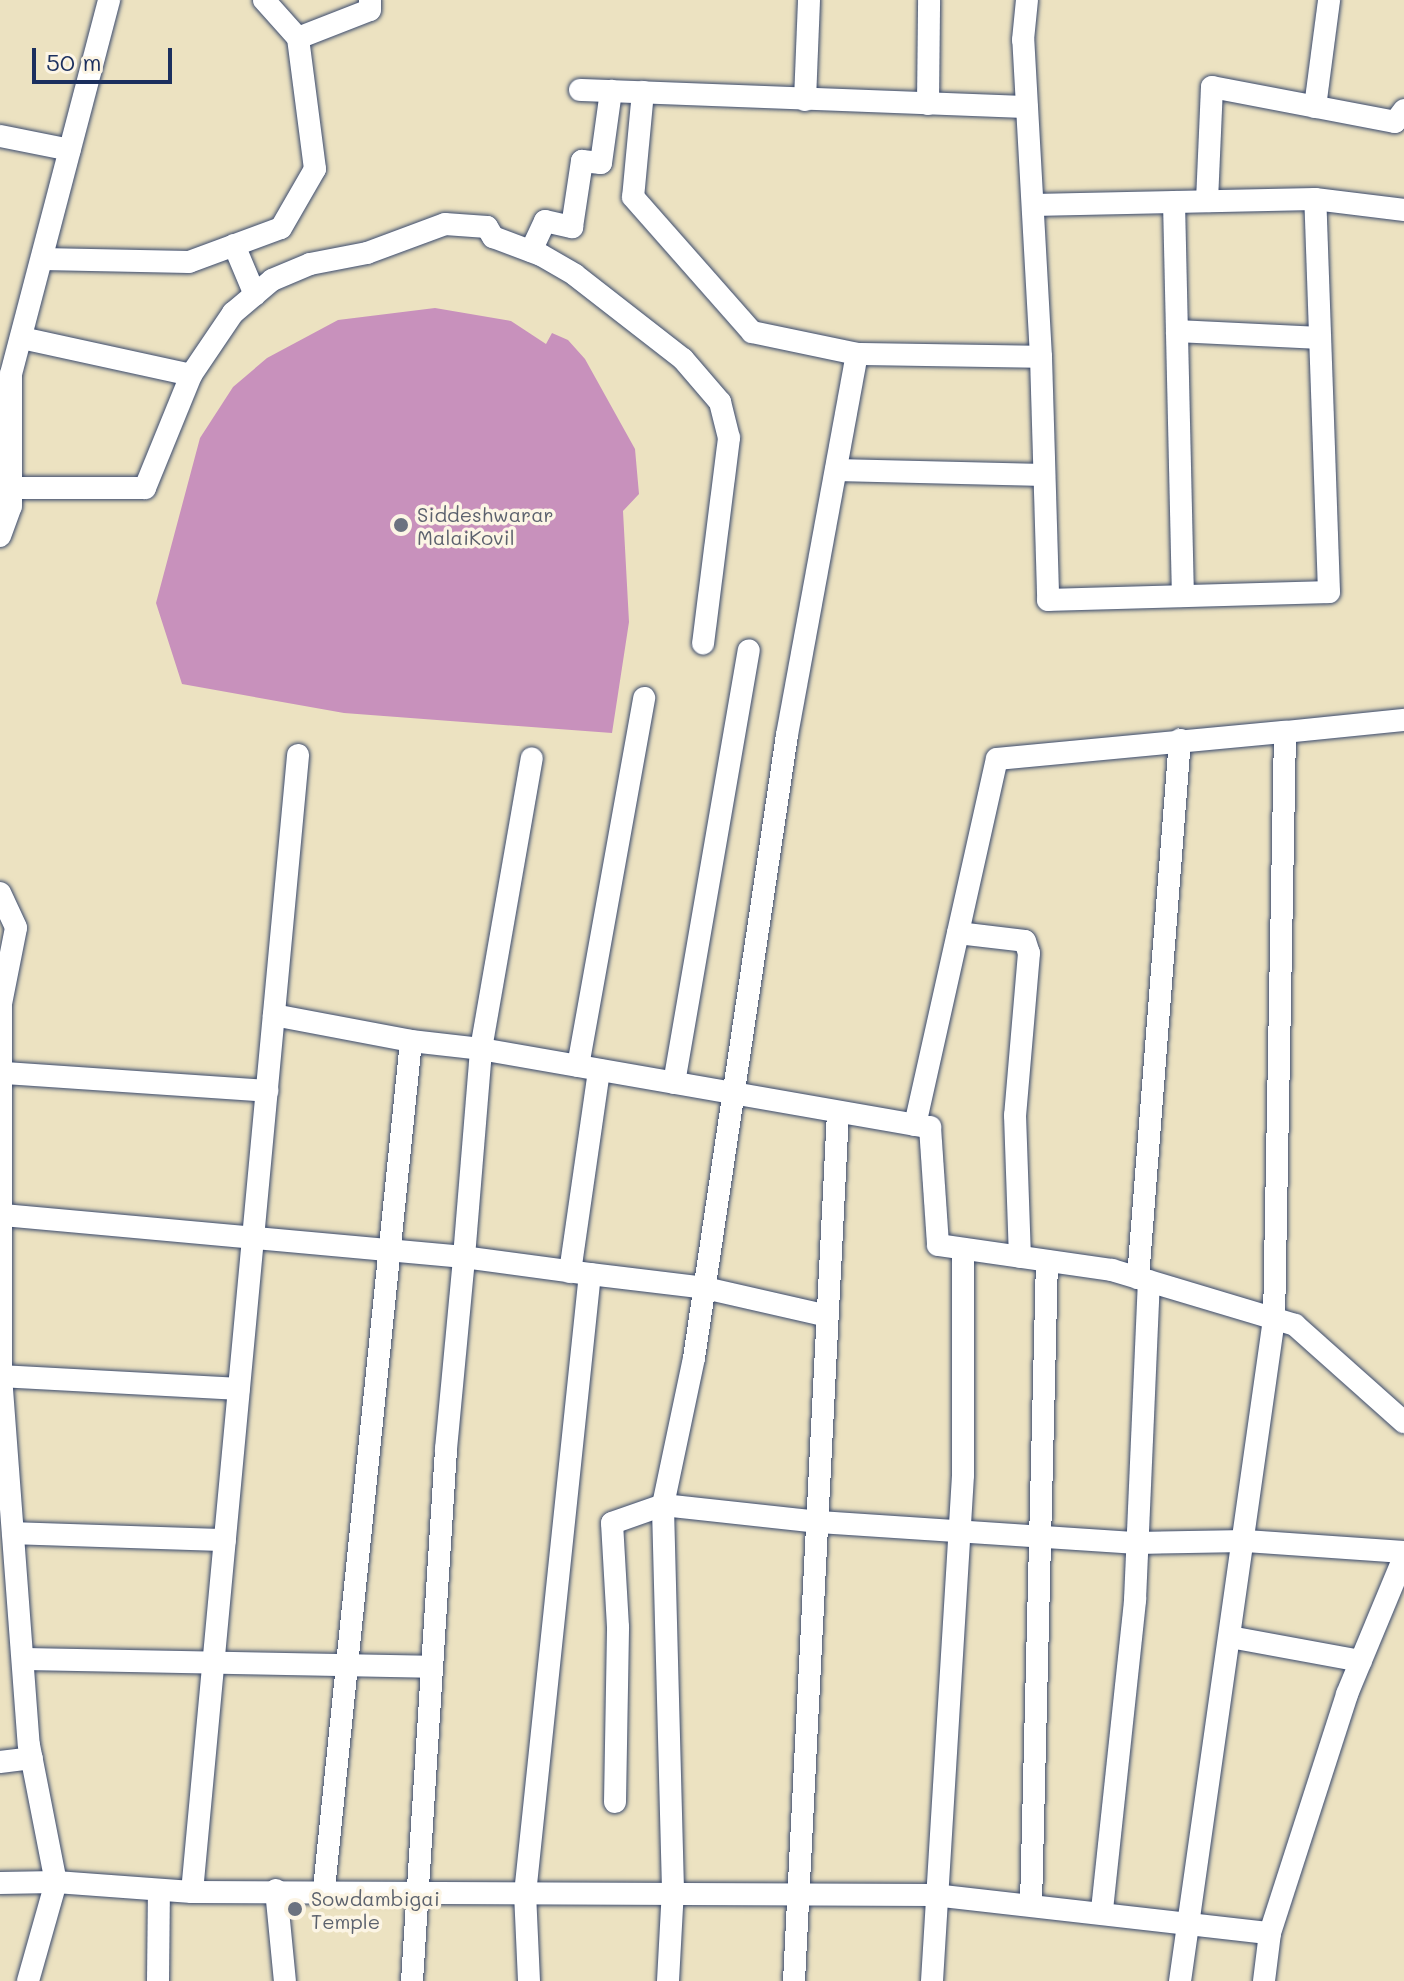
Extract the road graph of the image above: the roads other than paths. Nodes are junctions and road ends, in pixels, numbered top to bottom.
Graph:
1 (109, 0) edge
2 (264, 0) edge
3 (370, 0) edge
4 (809, 0) edge
5 (929, 0) edge
6 (1027, 0) edge
7 (1329, 0) edge
8 (298, 38) junction
9 (580, 90) dead end
10 (611, 91) junction
11 (643, 92) junction
12 (805, 100) junction
13 (928, 104) junction
14 (1027, 107) junction
15 (1315, 107) junction
16 (1404, 110) edge
17 (0, 136) edge
18 (70, 150) junction
19 (1315, 199) junction
20 (1207, 201) junction
21 (1174, 202) junction
22 (1033, 205) junction
23 (1404, 210) edge
24 (234, 245) junction
25 (531, 251) junction
26 (42, 259) junction
27 (255, 295) junction
28 (1177, 331) junction
29 (21, 338) junction
30 (1320, 338) junction
31 (857, 354) junction
32 (1041, 357) junction
33 (191, 375) junction
34 (6, 398) edge
35 (836, 470) junction
36 (1044, 475) junction
37 (11, 488) junction
38 (4, 514) edge
39 (0, 536) edge
40 (1183, 596) junction
41 (703, 643) dead end
42 (749, 650) dead end
43 (644, 698) dead end
44 (1404, 720) edge
45 (1285, 732) junction
46 (1180, 740) junction
47 (298, 755) dead end
48 (532, 758) dead end
49 (0, 893) edge
50 (958, 933) junction
51 (1, 1004) edge
52 (274, 1015) junction
53 (411, 1041) junction
54 (481, 1049) junction
55 (588, 1068) junction
56 (5, 1073) junction
57 (674, 1083) junction
58 (267, 1091) junction
59 (734, 1094) junction
60 (838, 1112) junction
61 (915, 1125) junction
62 (2, 1127) edge
63 (3, 1215) junction
64 (253, 1239) junction
65 (963, 1249) junction
66 (390, 1253) junction
67 (464, 1257) junction
68 (1020, 1257) junction
69 (1047, 1261) junction
70 (580, 1273) junction
71 (1144, 1280) junction
72 (1, 1287) edge
73 (705, 1288) junction
74 (828, 1316) junction
75 (1274, 1319) junction
76 (1, 1376) edge
77 (239, 1389) junction
78 (1404, 1422) edge
79 (3, 1449) edge
80 (663, 1505) junction
81 (819, 1522) junction
82 (959, 1528) junction
83 (13, 1533) junction
84 (1041, 1535) junction
85 (225, 1540) junction
86 (1243, 1541) junction
87 (1137, 1543) junction
88 (1404, 1554) edge
89 (9, 1600) edge
90 (1230, 1637) junction
91 (23, 1659) junction
92 (1361, 1661) junction
93 (213, 1664) junction
94 (348, 1666) junction
95 (431, 1667) junction
96 (32, 1758) junction
97 (0, 1762) edge
98 (615, 1802) dead end
99 (56, 1882) junction
100 (0, 1883) edge
101 (324, 1889) junction
102 (276, 1890) junction
103 (673, 1890) junction
104 (159, 1891) junction
105 (192, 1892) junction
106 (415, 1892) junction
107 (525, 1894) junction
108 (801, 1895) junction
109 (934, 1895) junction
110 (1031, 1905) junction
111 (1102, 1910) junction
112 (1191, 1923) junction
113 (1270, 1933) junction
114 (28, 1981) edge
115 (158, 1981) edge
116 (285, 1981) edge
117 (412, 1981) edge
118 (529, 1981) edge
119 (668, 1981) edge
120 (794, 1981) edge
121 (932, 1981) edge
122 (1180, 1981) edge
123 (1264, 1981) edge

1 - 18 street
2 - 8 street
3 - 8 street
4 - 12 street
5 - 13 street
6 - 14 street
7 - 15 street
8 - 24 street
9 - 10 street
10 - 11 street
10 - 25 street
11 - 12 street
11 - 31 street
12 - 13 street
13 - 14 street
14 - 22 street
15 - 16 street
15 - 20 street
17 - 18 street
18 - 26 street
19 - 20 street
19 - 23 street
19 - 30 street
20 - 21 street
21 - 22 street
21 - 28 street
22 - 32 street
24 - 26 street
24 - 27 street
25 - 27 street
25 - 41 street
26 - 29 street
27 - 33 street
28 - 30 street
28 - 40 street
29 - 33 street
29 - 34 street
30 - 40 street
31 - 32 street
31 - 35 street
32 - 36 street
33 - 37 street
34 - 37 street
35 - 36 street
35 - 59 street
36 - 40 street
37 - 38 street
38 - 39 street
42 - 57 street
43 - 55 street
44 - 45 street
45 - 46 street
45 - 75 street
46 - 50 street
46 - 71 street
47 - 52 street
48 - 54 street
49 - 51 street
50 - 61 street
50 - 68 street
51 - 56 street
52 - 53 street
52 - 58 street
53 - 54 street
53 - 66 street
54 - 55 street
54 - 67 street
55 - 57 street
55 - 70 street
56 - 58 street
56 - 62 street
57 - 59 street
58 - 64 street
59 - 60 street
59 - 73 street
60 - 61 street
60 - 74 street
61 - 65 street
62 - 63 street
63 - 64 street
63 - 72 street
64 - 66 street
64 - 77 street
65 - 68 street
65 - 82 street
66 - 67 street
66 - 94 street
67 - 70 street
67 - 95 street
68 - 69 street
69 - 71 street
69 - 84 street
70 - 73 street
70 - 107 street
71 - 75 street
71 - 87 street
72 - 76 street
73 - 74 street
73 - 80 street
74 - 81 street
75 - 78 street
75 - 86 street
76 - 77 street
76 - 79 street
77 - 85 street
79 - 83 street
80 - 81 street
80 - 98 street
80 - 103 street
81 - 82 street
81 - 108 street
82 - 84 street
82 - 109 street
83 - 85 street
83 - 89 street
84 - 87 street
84 - 110 street
85 - 93 street
86 - 87 street
86 - 88 street
86 - 90 street
87 - 111 street
88 - 92 street
89 - 91 street
90 - 92 street
90 - 112 street
91 - 93 street
91 - 96 street
92 - 113 street
93 - 94 street
93 - 105 street
94 - 95 street
94 - 101 street
95 - 106 street
96 - 97 street
96 - 99 street
99 - 100 street
99 - 104 street
99 - 114 street
101 - 102 street
101 - 106 street
102 - 105 street
102 - 116 street
103 - 107 street
103 - 108 street
103 - 119 street
104 - 105 street
104 - 115 street
106 - 107 street
106 - 117 street
107 - 118 street
108 - 109 street
108 - 120 street
109 - 110 street
109 - 121 street
110 - 111 street
111 - 112 street
112 - 113 street
112 - 122 street
113 - 123 street

